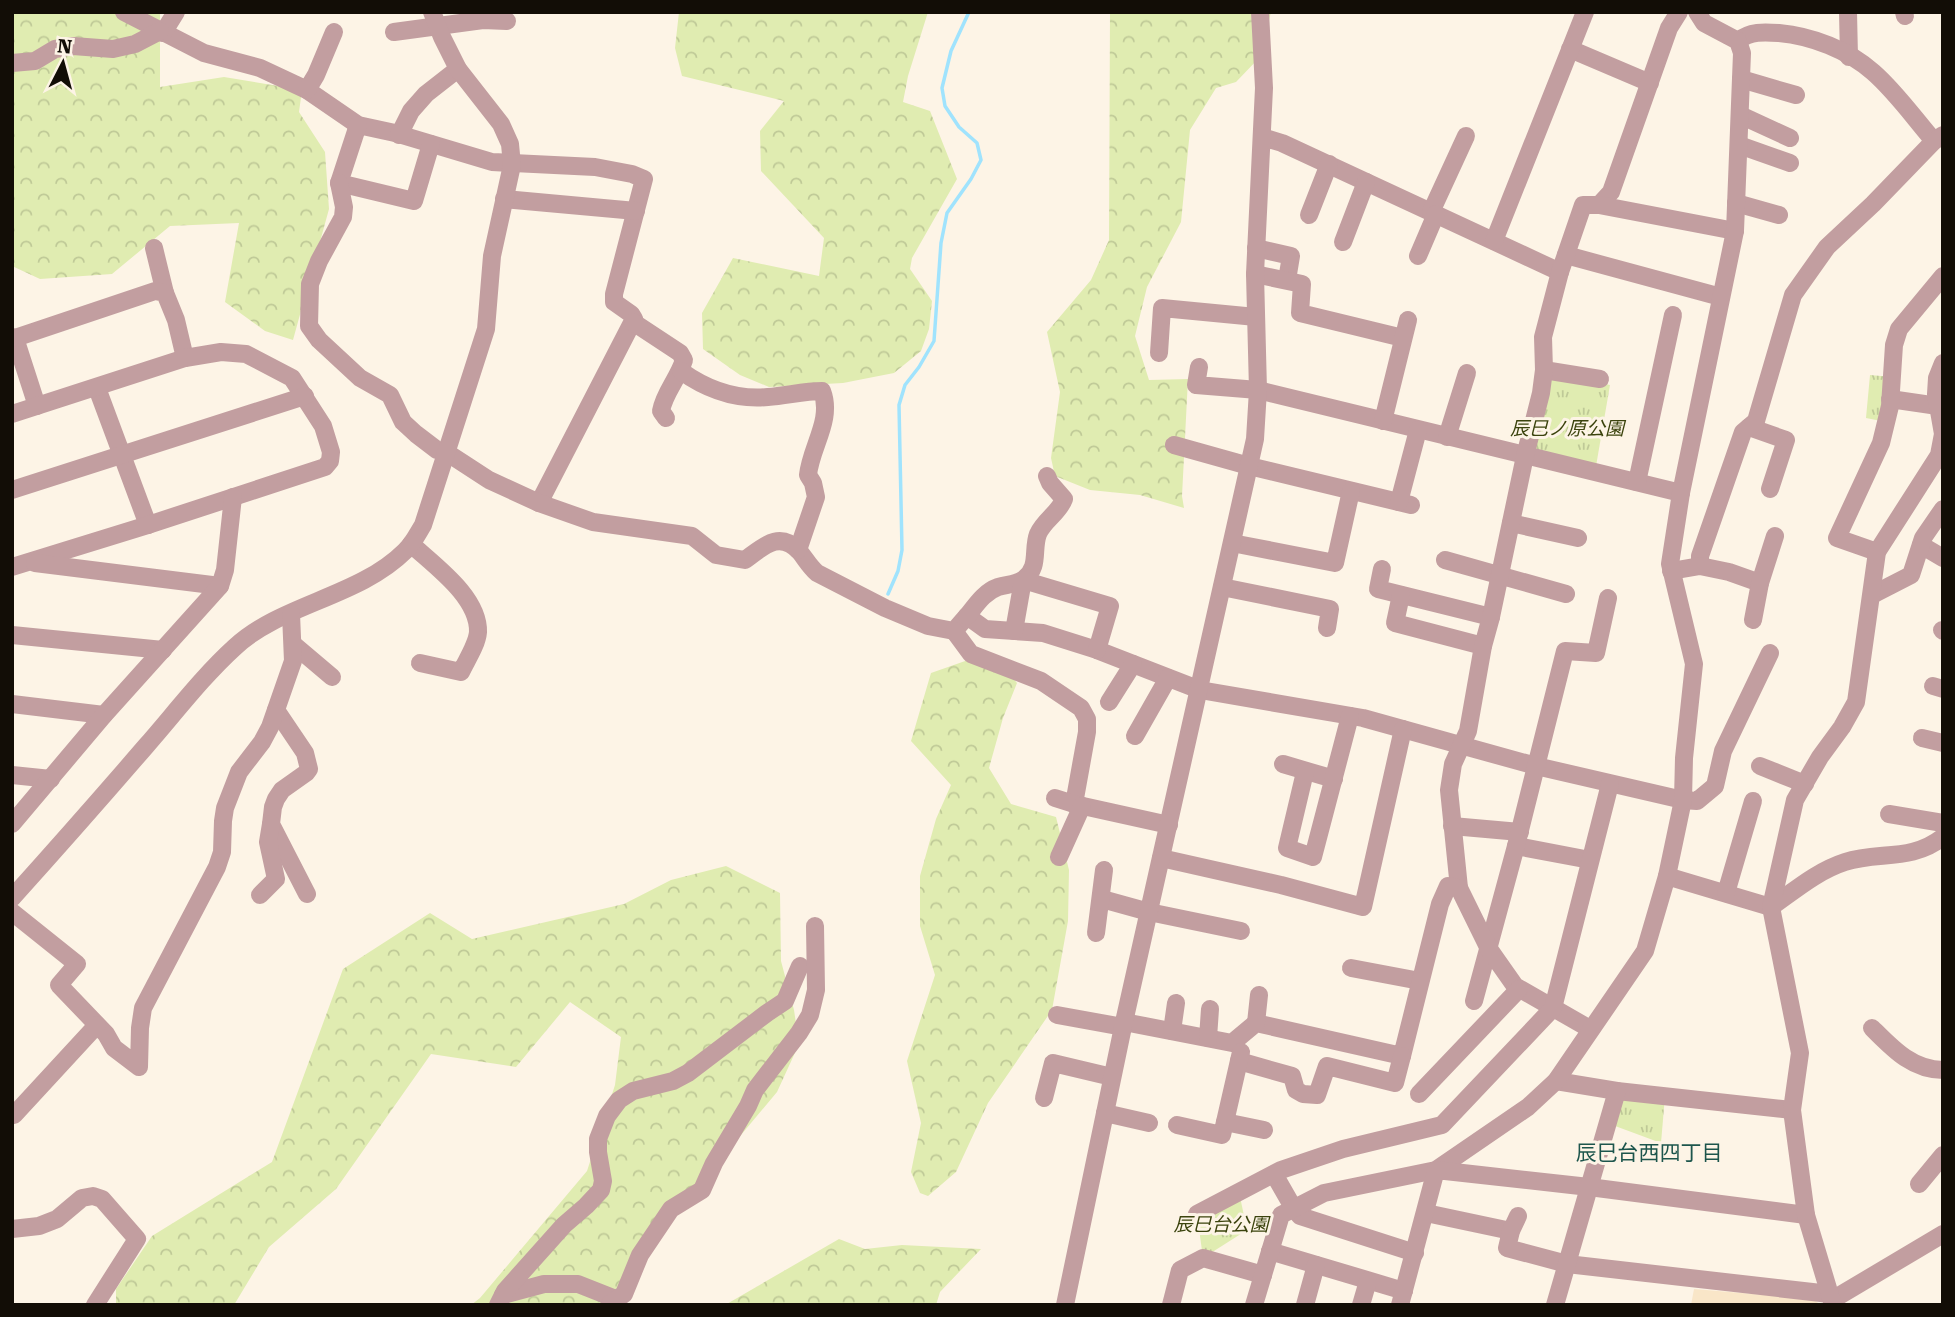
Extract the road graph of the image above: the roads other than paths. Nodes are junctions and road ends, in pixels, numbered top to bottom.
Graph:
1 (124, 12) edge
2 (176, 12) edge
3 (1260, 12) edge
4 (1585, 12) edge
5 (1679, 12) edge
6 (1697, 12) edge
7 (1848, 12) edge
8 (435, 19) edge
9 (507, 21) dead end
10 (161, 32) junction
11 (334, 32) dead end
12 (394, 32) dead end
13 (1738, 41) junction
14 (1570, 49) junction
15 (1849, 57) junction
16 (12, 63) edge
17 (458, 69) junction
18 (1741, 79) junction
19 (1650, 83) junction
20 (307, 90) junction
21 (1796, 95) dead end
22 (1740, 115) junction
23 (358, 125) junction
24 (399, 135) junction
25 (1466, 136) dead end
26 (1262, 137) junction
27 (1790, 138) dead end
28 (1938, 138) edge
29 (431, 144) junction
30 (1739, 145) junction
31 (1790, 163) dead end
32 (1329, 164) junction
33 (512, 165) junction
34 (1366, 182) junction
35 (339, 183) junction
36 (504, 199) junction
37 (1736, 203) junction
38 (1598, 205) junction
39 (636, 211) junction
40 (1434, 213) junction
41 (1309, 215) dead end
42 (1779, 215) dead end
43 (1735, 231) junction
44 (1494, 241) junction
45 (1343, 242) dead end
46 (154, 248) dead end
47 (1256, 248) junction
48 (1418, 256) dead end
49 (1563, 263) junction
50 (1255, 274) junction
51 (1943, 276) edge
52 (1287, 281) junction
53 (165, 293) junction
54 (1721, 297) junction
55 (1673, 315) dead end
56 (1256, 317) junction
57 (633, 322) junction
58 (14, 337) edge
59 (1159, 352) dead end
60 (185, 358) junction
61 (1943, 363) edge
62 (1199, 367) dead end
63 (1544, 370) junction
64 (681, 371) junction
65 (1467, 373) dead end
66 (1600, 379) dead end
67 (97, 388) junction
68 (1258, 390) junction
69 (305, 396) junction
70 (1890, 399) junction
71 (37, 405) junction
72 (1938, 406) junction
73 (12, 414) edge
74 (666, 418) dead end
75 (1383, 421) junction
76 (1749, 427) junction
77 (1418, 430) junction
78 (1447, 437) junction
79 (1174, 445) dead end
80 (446, 452) junction
81 (122, 456) junction
82 (1525, 456) junction
83 (1249, 466) junction
84 (1047, 476) dead end
85 (1637, 482) junction
86 (1769, 489) dead end
87 (12, 490) edge
88 (1351, 491) junction
89 (1681, 493) junction
90 (233, 496) junction
91 (539, 503) junction
92 (1943, 509) edge
93 (1511, 523) junction
94 (148, 525) junction
95 (1775, 536) dead end
96 (1578, 538) dead end
97 (1232, 543) junction
98 (411, 544) junction
99 (1921, 545) junction
100 (798, 551) junction
101 (1877, 552) junction
102 (1943, 558) edge
103 (1445, 560) dead end
104 (20, 564) edge
105 (1700, 566) junction
106 (1382, 569) dead end
107 (1671, 571) junction
108 (1500, 577) junction
109 (1023, 580) junction
110 (1760, 583) junction
111 (220, 586) junction
112 (1222, 587) junction
113 (1566, 594) dead end
114 (1401, 595) junction
115 (1872, 595) junction
116 (1608, 598) dead end
117 (291, 614) junction
118 (967, 616) junction
119 (1492, 617) junction
120 (1753, 620) dead end
121 (1327, 628) dead end
122 (954, 631) junction
123 (1014, 631) junction
124 (12, 635) edge
125 (293, 644) junction
126 (1483, 646) junction
127 (163, 650) junction
128 (1097, 650) junction
129 (1770, 653) dead end
130 (420, 663) dead end
131 (1133, 664) junction
132 (332, 677) dead end
133 (1168, 678) junction
134 (1200, 690) junction
135 (1108, 702) dead end
136 (12, 704) edge
137 (276, 710) junction
138 (104, 715) junction
139 (1350, 716) junction
140 (1403, 730) junction
141 (1135, 736) dead end
142 (1922, 738) dead end
143 (1943, 743) edge
144 (1461, 745) junction
145 (1283, 764) dead end
146 (1536, 766) junction
147 (1760, 766) dead end
148 (1305, 772) junction
149 (12, 775) edge
150 (51, 779) junction
151 (1334, 779) junction
152 (1610, 784) junction
153 (1805, 784) junction
154 (1055, 798) dead end
155 (1683, 800) junction
156 (1753, 801) dead end
157 (1078, 805) junction
158 (1889, 814) dead end
159 (1943, 823) edge
160 (12, 824) edge
161 (271, 824) junction
162 (1169, 825) junction
163 (1452, 826) junction
164 (1943, 837) edge
165 (1518, 839) junction
166 (1059, 857) dead end
167 (1161, 858) junction
168 (1590, 860) junction
169 (1104, 870) dead end
170 (1667, 876) junction
171 (1459, 888) junction
172 (1726, 893) junction
173 (307, 894) dead end
174 (260, 895) dead end
175 (12, 898) edge
176 (1101, 899) junction
177 (1771, 907) junction
178 (12, 912) edge
179 (1149, 912) junction
180 (815, 926) dead end
181 (1241, 931) dead end
182 (1096, 933) dead end
183 (1489, 950) junction
184 (800, 966) dead end
185 (1351, 968) dead end
186 (1420, 981) junction
187 (1519, 989) junction
188 (1259, 995) dead end
189 (1474, 1000) dead end
190 (1176, 1003) dead end
191 (1553, 1008) junction
192 (1210, 1009) dead end
193 (1057, 1015) dead end
194 (1123, 1024) junction
195 (97, 1025) junction
196 (1251, 1027) junction
197 (1872, 1028) dead end
198 (1590, 1029) junction
199 (1172, 1031) junction
200 (1208, 1038) junction
201 (1402, 1056) junction
202 (1239, 1061) junction
203 (1943, 1070) edge
204 (1112, 1077) junction
205 (1556, 1081) junction
206 (1617, 1091) junction
207 (1419, 1094) dead end
208 (1044, 1098) dead end
209 (1792, 1110) junction
210 (1105, 1113) junction
211 (14, 1115) dead end
212 (1225, 1122) junction
213 (1149, 1123) dead end
214 (1177, 1125) dead end
215 (1264, 1130) dead end
216 (1943, 1155) edge
217 (1436, 1170) junction
218 (1273, 1174) junction
219 (1919, 1184) dead end
220 (1589, 1187) junction
221 (1294, 1209) junction
222 (1197, 1213) dead end
223 (1426, 1213) junction
224 (1806, 1214) junction
225 (12, 1229) edge
226 (1943, 1234) edge
227 (1270, 1251) junction
228 (1415, 1253) junction
229 (1567, 1264) junction
230 (1316, 1265) junction
231 (1263, 1275) junction
232 (1368, 1281) junction
233 (500, 1300) edge
234 (1406, 1300) edge
235 (1832, 1300) edge
236 (613, 1302) edge
237 (1173, 1304) edge
238 (95, 1305) edge
239 (1065, 1305) edge
240 (1254, 1305) edge
241 (1305, 1305) edge
242 (1361, 1305) edge
243 (1555, 1305) edge

1 - 10 street
2 - 10 street
3 - 26 street
4 - 14 street
5 - 19 street
6 - 13 street
7 - 15 street
8 - 9 street
8 - 12 street
8 - 17 street
10 - 16 street
10 - 20 street
11 - 20 street
13 - 15 street
13 - 18 street
14 - 19 street
14 - 44 street
15 - 28 street
17 - 24 street
17 - 33 street
18 - 21 street
18 - 22 street
19 - 38 street
20 - 23 street
22 - 27 street
22 - 30 street
23 - 24 street
23 - 35 street
24 - 29 street
25 - 40 street
26 - 32 street
26 - 47 street
28 - 76 street
29 - 33 street
29 - 35 street
30 - 31 street
30 - 37 street
32 - 34 street
32 - 41 street
33 - 36 street
33 - 39 street
34 - 40 street
34 - 45 street
35 - 80 street
36 - 39 street
36 - 80 street
37 - 42 street
37 - 43 street
38 - 43 street
38 - 49 street
39 - 57 street
40 - 44 street
40 - 48 street
43 - 54 street
44 - 49 street
46 - 53 street
47 - 50 street
47 - 52 street
49 - 54 street
49 - 63 street
50 - 52 street
50 - 56 street
51 - 70 street
52 - 75 street
53 - 58 street
53 - 60 street
54 - 89 street
55 - 85 street
56 - 59 street
56 - 68 street
57 - 64 street
57 - 91 street
58 - 71 street
60 - 67 street
60 - 69 street
61 - 72 street
62 - 68 street
63 - 66 street
63 - 82 street
64 - 74 street
64 - 100 street
65 - 78 street
67 - 71 street
67 - 81 street
68 - 75 street
68 - 83 street
69 - 81 street
69 - 90 street
70 - 72 street
70 - 101 street
71 - 73 street
72 - 101 street
75 - 77 street
76 - 86 street
76 - 105 street
77 - 78 street
77 - 88 street
78 - 82 street
79 - 83 street
80 - 91 street
80 - 98 street
81 - 87 street
81 - 94 street
82 - 85 street
82 - 93 street
83 - 88 street
83 - 97 street
84 - 109 street
85 - 89 street
88 - 97 street
89 - 107 street
90 - 94 street
90 - 111 street
91 - 100 street
92 - 99 street
93 - 96 street
93 - 108 street
94 - 104 street
95 - 110 street
97 - 112 street
98 - 117 street
98 - 130 street
99 - 102 street
99 - 115 street
100 - 122 street
101 - 115 street
103 - 108 street
104 - 111 street
105 - 107 street
105 - 110 street
106 - 114 street
107 - 155 street
108 - 113 street
108 - 119 street
109 - 118 street
109 - 123 street
109 - 128 street
110 - 120 street
111 - 127 street
112 - 121 street
112 - 134 street
114 - 119 street
114 - 126 street
115 - 153 street
116 - 146 street
117 - 125 street
117 - 175 street
118 - 122 street
118 - 123 street
119 - 126 street
122 - 157 street
123 - 128 street
124 - 127 street
125 - 132 street
125 - 137 street
126 - 144 street
127 - 138 street
128 - 131 street
129 - 155 street
131 - 133 street
131 - 135 street
133 - 134 street
133 - 141 street
134 - 139 street
134 - 162 street
136 - 138 street
137 - 161 street
137 - 195 street
138 - 150 street
139 - 140 street
139 - 151 street
140 - 144 street
140 - 167 street
142 - 143 street
144 - 146 street
144 - 163 street
145 - 148 street
146 - 152 street
146 - 165 street
147 - 153 street
148 - 151 street
148 - 151 street
149 - 150 street
150 - 160 street
152 - 155 street
152 - 168 street
153 - 177 street
154 - 157 street
155 - 170 street
156 - 172 street
157 - 162 street
157 - 166 street
158 - 159 street
161 - 173 street
161 - 174 street
162 - 167 street
163 - 165 street
163 - 171 street
164 - 177 street
165 - 168 street
165 - 183 street
167 - 179 street
168 - 191 street
169 - 176 street
170 - 172 street
170 - 198 street
171 - 183 street
171 - 186 street
172 - 177 street
176 - 179 street
176 - 182 street
177 - 209 street
178 - 195 street
179 - 181 street
179 - 194 street
180 - 236 street
183 - 187 street
183 - 189 street
184 - 233 street
185 - 186 street
186 - 201 street
187 - 191 street
187 - 207 street
188 - 196 street
190 - 199 street
191 - 198 street
191 - 218 street
192 - 200 street
193 - 194 street
194 - 199 street
194 - 204 street
195 - 211 street
196 - 200 street
196 - 201 street
196 - 202 street
197 - 203 street
198 - 205 street
199 - 200 street
201 - 202 street
202 - 212 street
204 - 208 street
204 - 210 street
205 - 206 street
205 - 217 street
206 - 209 street
206 - 220 street
209 - 224 street
210 - 213 street
210 - 239 street
212 - 214 street
212 - 215 street
216 - 219 street
217 - 220 street
217 - 221 street
217 - 223 street
218 - 221 street
218 - 222 street
220 - 224 street
220 - 229 street
221 - 227 street
221 - 228 street
223 - 228 street
223 - 229 street
224 - 235 street
225 - 238 street
226 - 235 street
227 - 230 street
227 - 231 street
228 - 234 street
229 - 235 street
229 - 243 street
230 - 232 street
230 - 241 street
231 - 237 street
231 - 240 street
232 - 234 street
232 - 242 street
233 - 236 street

